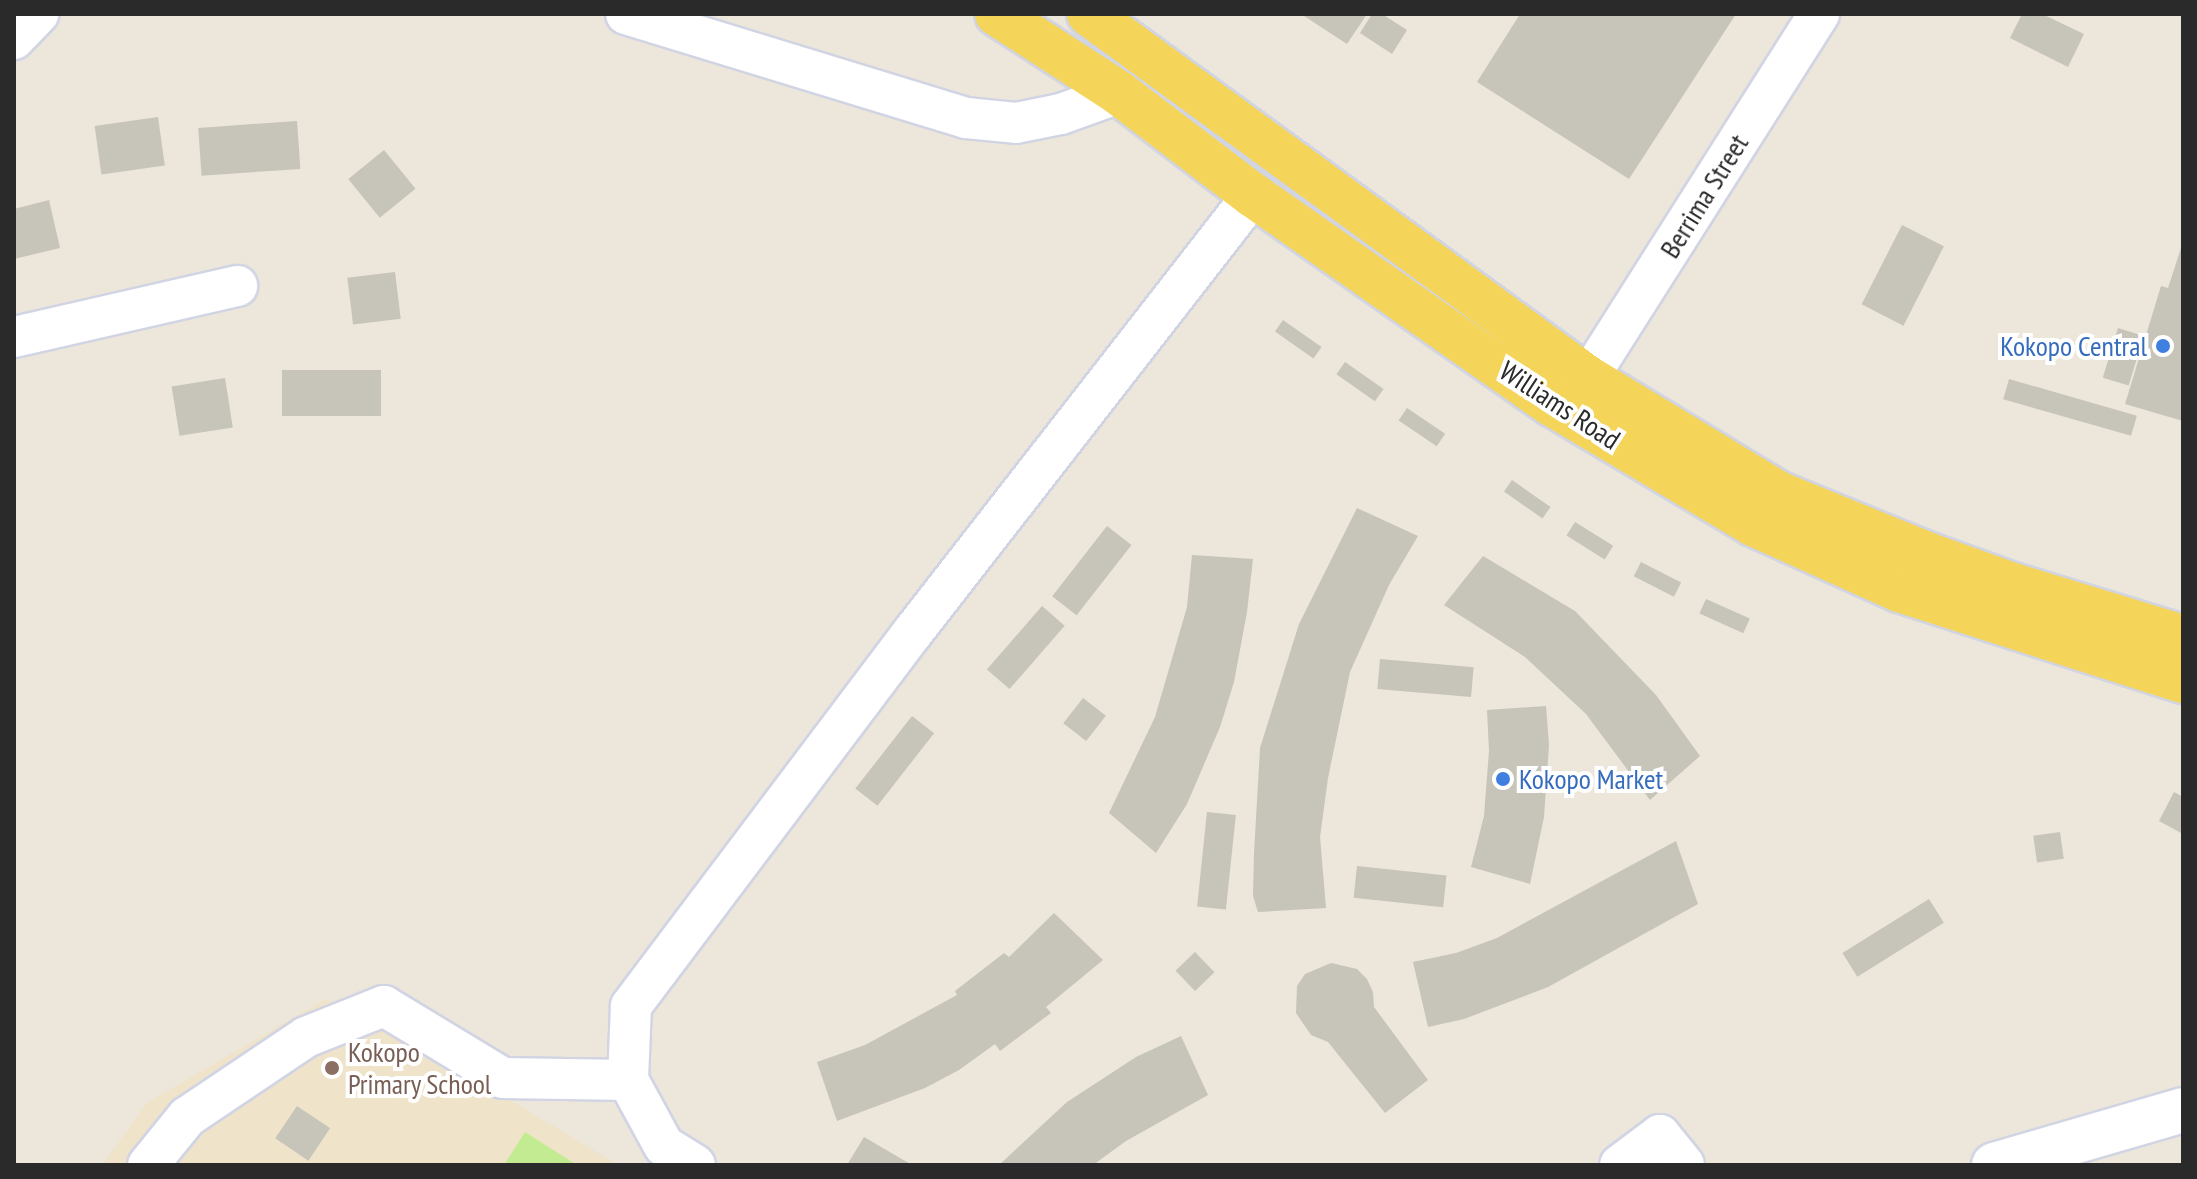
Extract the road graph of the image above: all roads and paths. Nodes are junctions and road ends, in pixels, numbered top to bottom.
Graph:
1 (38, 14) edge
2 (626, 14) edge
3 (997, 14) edge
4 (1089, 14) edge
5 (1819, 14) edge
6 (14, 39) edge
7 (1119, 93) junction
8 (1253, 195) junction
9 (237, 286) dead end
10 (14, 337) edge
11 (1588, 378) junction
12 (2183, 637) edge
13 (2183, 681) edge
14 (628, 1080) junction
15 (2183, 1110) edge
16 (148, 1165) edge
17 (695, 1165) edge
18 (1620, 1165) edge
19 (1684, 1165) edge
20 (1995, 1165) edge

1 - 6 street
2 - 7 street
3 - 7 main road, Williams Road
4 - 11 main road, Williams Road
5 - 11 street, Berrima Street
7 - 8 main road, Williams Road
8 - 13 main road, Williams Road
8 - 14 street
9 - 10 street
11 - 12 main road, Williams Road
14 - 16 street
14 - 17 street
15 - 20 street
18 - 19 street

